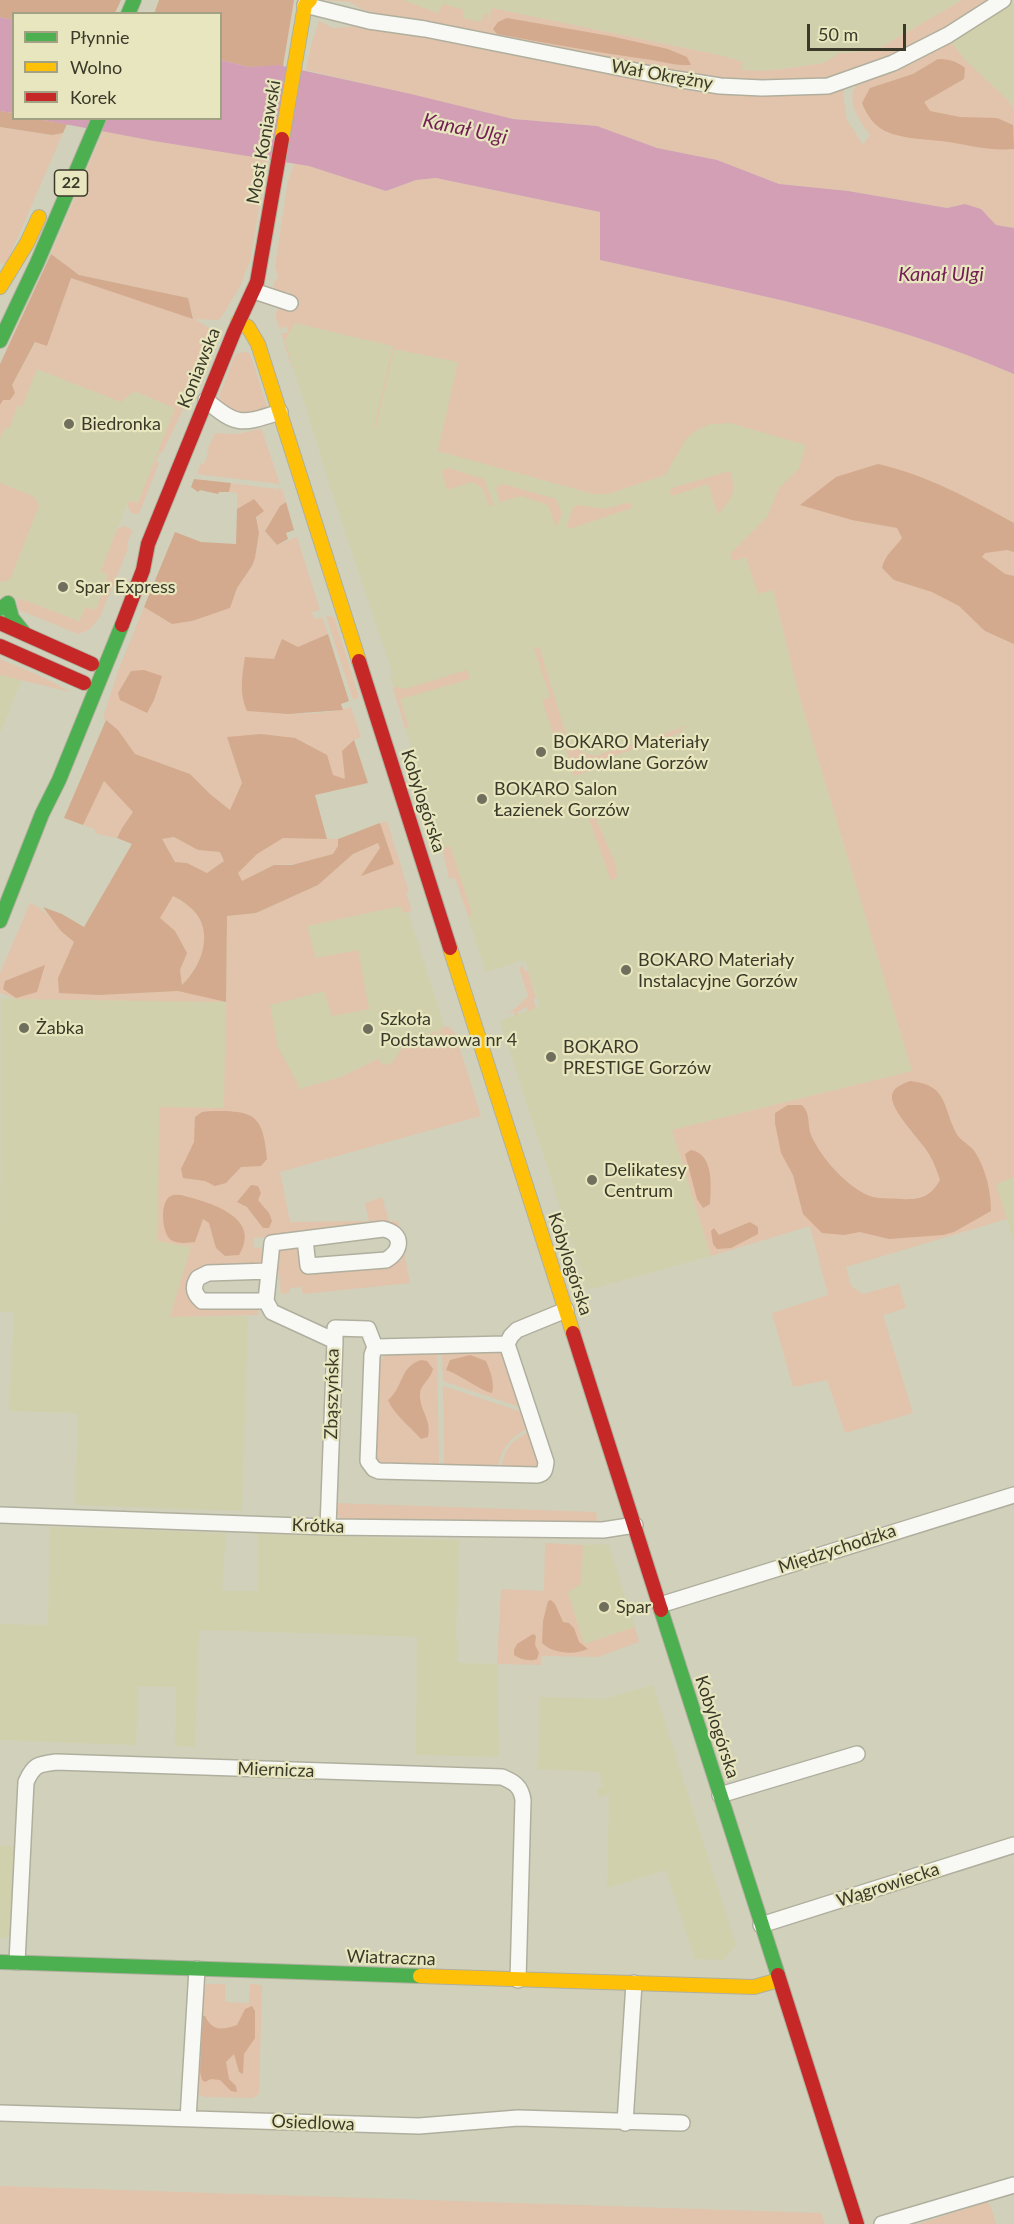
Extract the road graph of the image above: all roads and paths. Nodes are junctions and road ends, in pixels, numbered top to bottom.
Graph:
1 (1003, 0) edge
2 (305, 5) edge
3 (98, 120) edge
4 (47, 201) dead end
5 (260, 274) joint
6 (0, 288) edge
7 (254, 291) junction
8 (290, 303) dead end
9 (238, 322) junction
10 (0, 341) edge
11 (206, 400) junction
12 (280, 412) junction
13 (148, 544) junction
14 (0, 609) edge
15 (0, 623) edge
16 (34, 639) junction
17 (0, 646) edge
18 (92, 664) junction
19 (101, 678) junction
20 (84, 683) junction
21 (42, 813) junction
22 (0, 921) edge
23 (305, 1239) junction
24 (269, 1271) junction
25 (266, 1301) junction
26 (566, 1310) junction
27 (334, 1341) junction
28 (507, 1344) junction
29 (375, 1347) junction
30 (1014, 1494) edge
31 (0, 1515) edge
32 (635, 1525) junction
33 (328, 1527) junction
34 (660, 1605) junction
35 (857, 1754) dead end
36 (720, 1795) junction
37 (1014, 1845) edge
38 (761, 1925) junction
39 (0, 1962) edge
40 (17, 1962) junction
41 (197, 1969) junction
42 (518, 1980) junction
43 (779, 1980) junction
44 (634, 1983) junction
45 (0, 2113) edge
46 (188, 2119) junction
47 (625, 2123) junction
48 (682, 2123) dead end
49 (1014, 2185) edge
50 (856, 2224) edge
51 (882, 2224) edge

1 - 2 street, Wał Okrężny
2 - 5 street, Most Koniawski
3 - 10 street, 22
4 - 6 street, 22
5 - 7 street, Koniawska
7 - 8 street
7 - 9 street, Koniawska
9 - 11 street, Koniawska
9 - 12 street, Kobylogórska
11 - 12 street
11 - 13 street, Koniawska
12 - 26 street, Kobylogórska
13 - 18 street, Koniawska
13 - 19 street, Koniawska
14 - 16 street
15 - 16 street
16 - 18 street
17 - 20 street
18 - 19 street
18 - 20 street, Koniawska
19 - 20 street
19 - 21 street, Koniawska
20 - 21 street, Koniawska
21 - 22 street, Koniawska
23 - 23 street
23 - 24 street
24 - 25 street
24 - 25 street
25 - 27 street, Zbąszyńska
26 - 28 street
26 - 32 street, Kobylogórska
27 - 29 street
27 - 33 street, Zbąszyńska
28 - 29 street
28 - 29 street
30 - 34 street, Międzychodzka
31 - 33 street, Krótka
32 - 33 street, Krótka
32 - 34 street, Kobylogórska
34 - 36 street, Kobylogórska
35 - 36 street
36 - 38 street, Kobylogórska
37 - 38 street, Wągrowiecka
38 - 43 street, Kobylogórska
39 - 40 street, Wiatraczna
40 - 41 street, Wiatraczna
40 - 42 street, Miernicza
41 - 42 street, Wiatraczna
41 - 46 street
42 - 44 street, Wiatraczna
43 - 44 street, Wiatraczna
43 - 50 street, Kobylogórska
44 - 47 street
45 - 46 street, Osiedlowa
46 - 47 street, Osiedlowa
47 - 48 street, Osiedlowa
49 - 51 street

